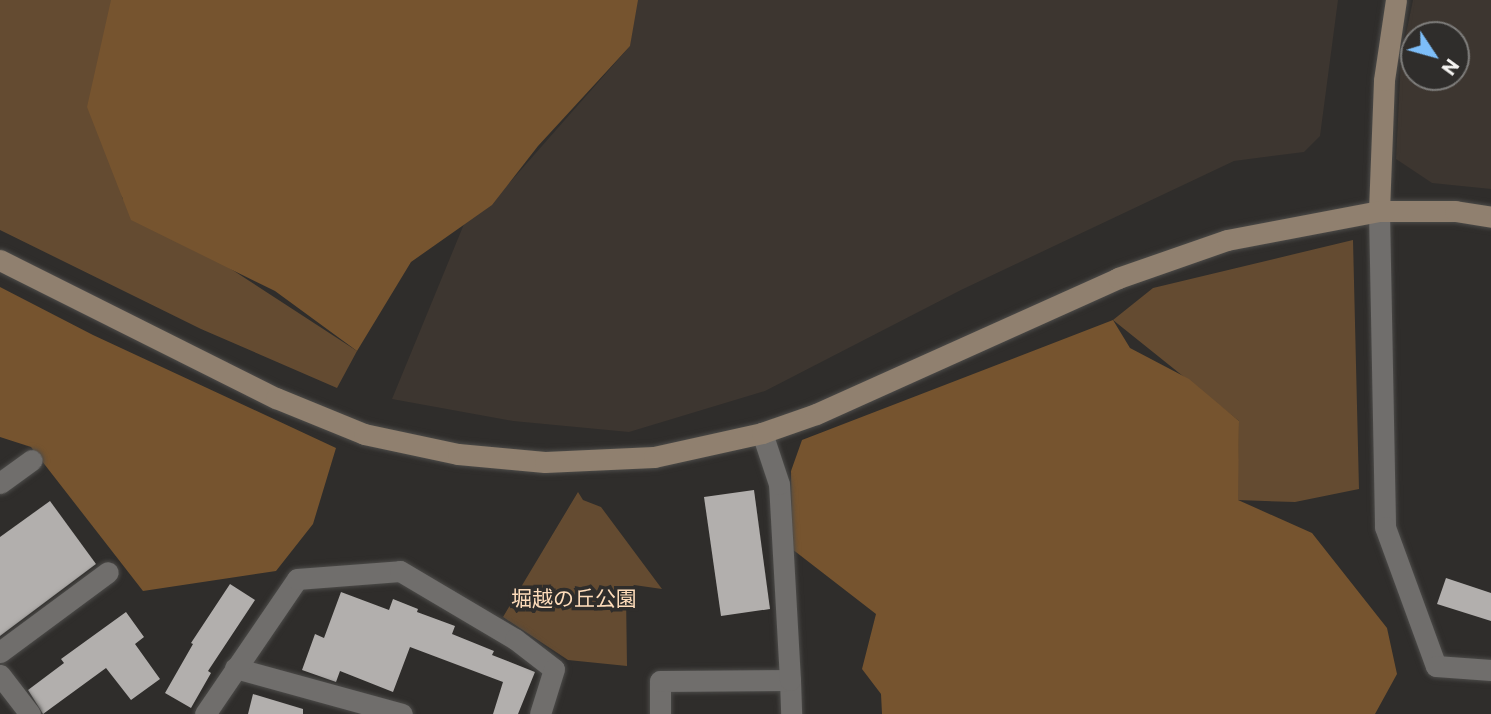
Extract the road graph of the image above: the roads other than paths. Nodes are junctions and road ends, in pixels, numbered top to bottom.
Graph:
1 (1396, 0) edge
2 (1379, 211) junction
3 (1491, 217) edge
4 (0, 260) edge
5 (762, 433) junction
6 (32, 460) dead end
7 (0, 483) edge
8 (108, 572) dead end
9 (0, 652) edge
10 (235, 668) junction
11 (1491, 670) edge
12 (0, 675) edge
13 (789, 680) junction
14 (30, 714) edge
15 (205, 714) edge
16 (402, 714) edge
17 (540, 714) edge
18 (660, 714) edge
19 (790, 714) edge

1 - 2 street
2 - 3 street
2 - 5 street
2 - 11 street
4 - 5 street
5 - 13 street
6 - 7 street
8 - 9 street
10 - 15 street
10 - 16 street
10 - 17 street
12 - 14 street
13 - 18 street
13 - 19 street

